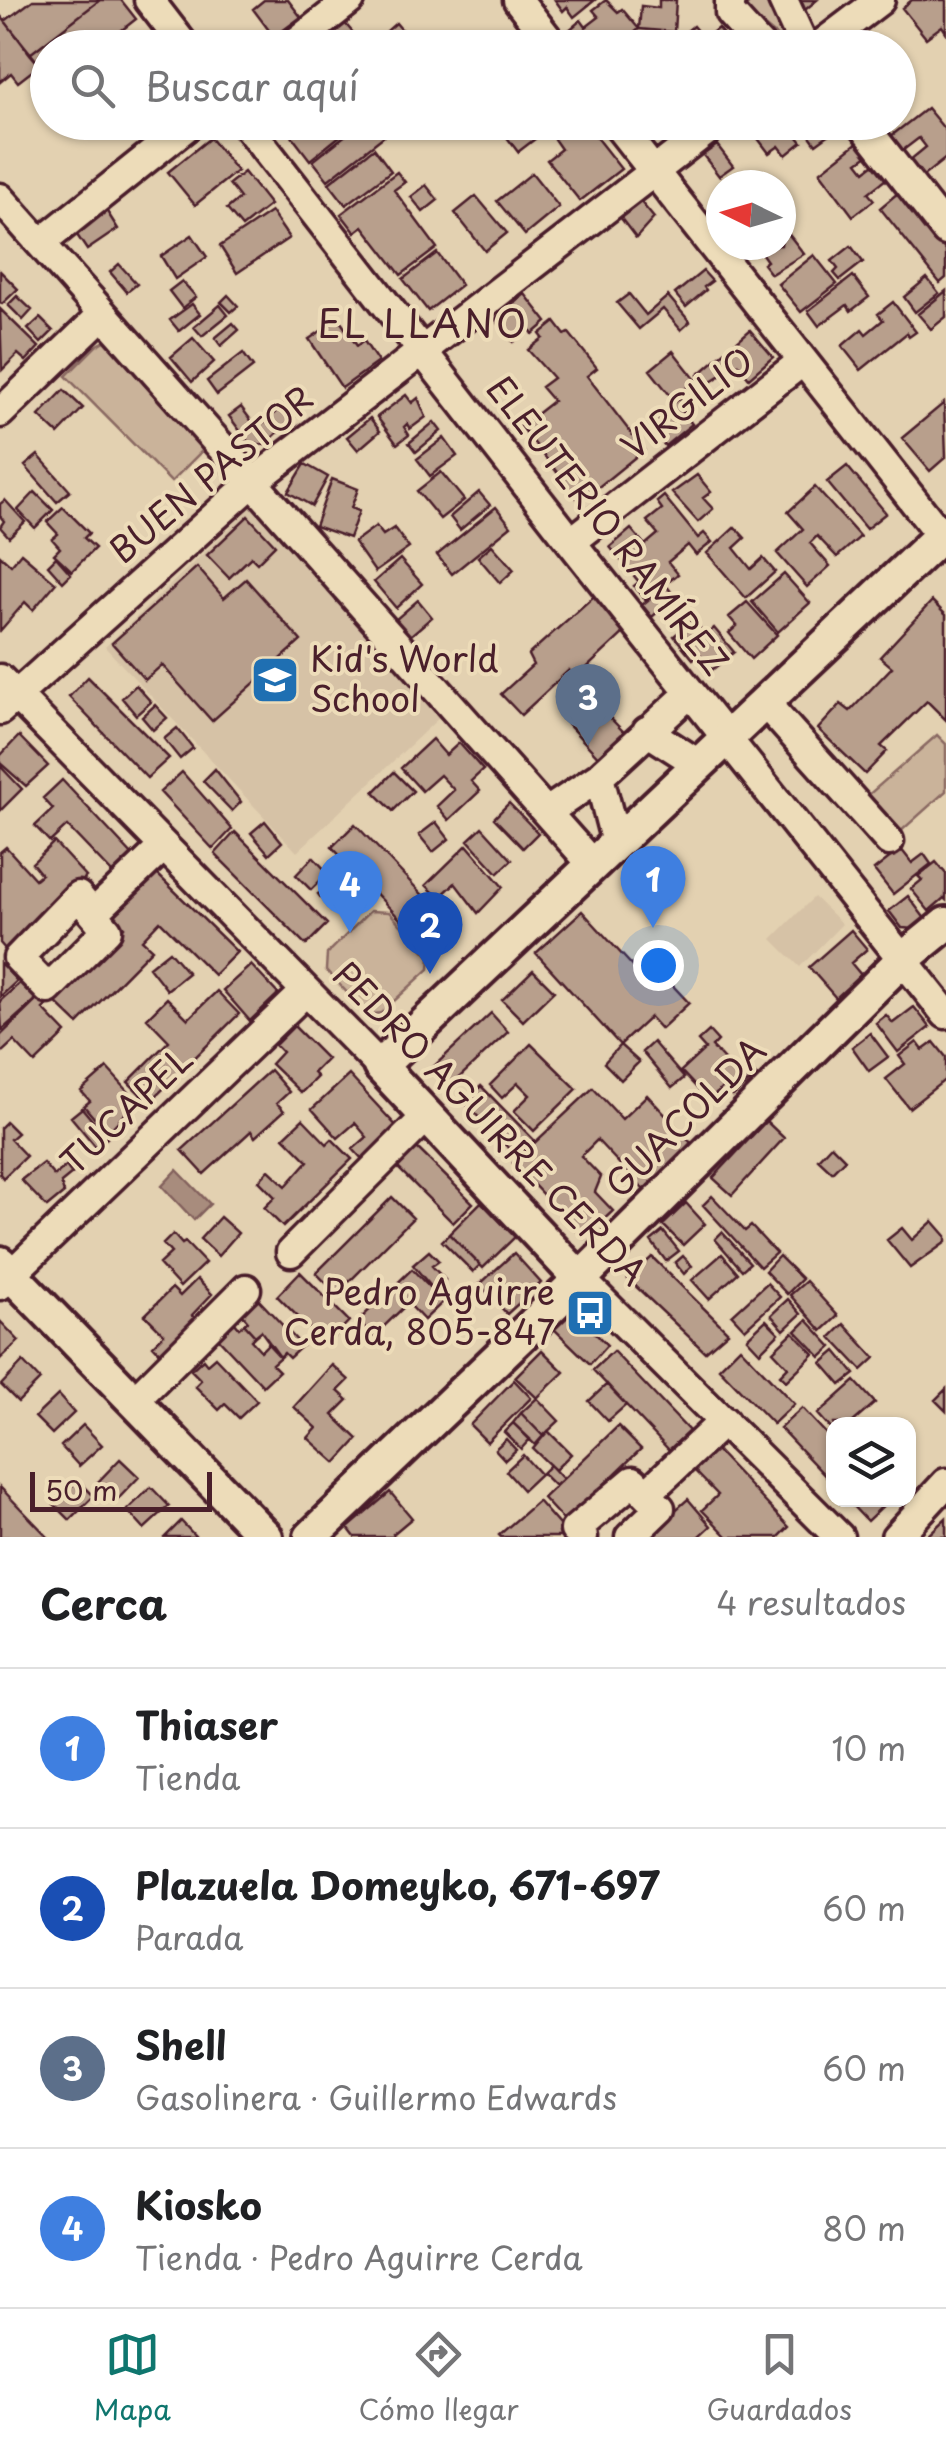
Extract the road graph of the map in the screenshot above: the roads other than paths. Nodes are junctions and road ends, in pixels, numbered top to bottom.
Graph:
1 (149, 0) edge
2 (350, 0) edge
3 (518, 0) edge
4 (730, 0) edge
5 (783, 0) edge
6 (880, 0) edge
7 (172, 30) edge
8 (311, 30) edge
9 (541, 30) edge
10 (746, 30) edge
11 (797, 30) edge
12 (841, 30) edge
13 (170, 140) edge
14 (258, 140) edge
15 (628, 140) edge
16 (695, 140) edge
17 (875, 140) edge
18 (654, 172) junction
19 (0, 198) edge
20 (946, 231) edge
21 (41, 244) junction
22 (103, 314) junction
23 (424, 353) junction
24 (803, 361) junction
25 (0, 413) edge
26 (253, 482) junction
27 (944, 536) edge
28 (571, 542) junction
29 (690, 693) junction
30 (5, 695) edge
31 (765, 702) junction
32 (647, 731) junction
33 (727, 739) junction
34 (700, 765) junction
35 (598, 778) junction
36 (547, 812) junction
37 (889, 841) dead end
38 (164, 846) junction
39 (605, 854) junction
40 (94, 913) dead end
41 (946, 924) edge
42 (903, 959) junction
43 (306, 991) junction
44 (946, 1014) edge
45 (380, 1066) junction
46 (428, 1115) junction
47 (291, 1252) dead end
48 (4, 1274) edge
49 (580, 1279) junction
50 (246, 1289) dead end
51 (134, 1401) junction
52 (724, 1420) junction
53 (946, 1483) edge
54 (646, 1494) junction
55 (266, 1537) edge
56 (311, 1537) edge
57 (582, 1537) edge
58 (630, 1537) edge
59 (839, 1537) edge
60 (896, 1537) edge

1 - 7 street
2 - 8 street
3 - 9 street
4 - 10 street
5 - 11 street
6 - 12 street
13 - 21 street
14 - 23 street, ELEUTERIO RAMÍREZ
15 - 18 street
16 - 18 street, BUEN PASTOR
17 - 20 street
18 - 23 street, BUEN PASTOR
18 - 24 street
19 - 21 street
21 - 22 street
22 - 25 street
22 - 26 street
23 - 26 street, BUEN PASTOR
23 - 28 street, ELEUTERIO RAMÍREZ
24 - 27 street
24 - 28 street, VIRGILIO
26 - 30 street, BUEN PASTOR
26 - 36 street
27 - 31 main road
28 - 29 street, ELEUTERIO RAMÍREZ
29 - 32 street
29 - 33 street, ELEUTERIO RAMÍREZ
30 - 38 street, PEDRO AGUIRRE CERDA
31 - 33 main road
31 - 37 street
32 - 34 street
32 - 35 street
33 - 34 main road
33 - 42 street, ELEUTERIO RAMÍREZ
34 - 39 main road
35 - 36 street
35 - 39 street
36 - 39 street
38 - 40 street
38 - 43 street, PEDRO AGUIRRE CERDA
39 - 45 main road
41 - 42 main road, GUACOLDA
42 - 44 street, ELEUTERIO RAMÍREZ
42 - 49 main road, GUACOLDA
43 - 45 street, PEDRO AGUIRRE CERDA
43 - 48 street, TUCAPEL
45 - 46 main road, PEDRO AGUIRRE CERDA
46 - 47 street
46 - 49 main road, PEDRO AGUIRRE CERDA
48 - 51 main road
49 - 52 street, PEDRO AGUIRRE CERDA
49 - 56 main road, GUACOLDA
50 - 51 street
51 - 55 main road
52 - 54 street
52 - 59 street, PEDRO AGUIRRE CERDA
53 - 60 street
54 - 57 street
54 - 58 street

